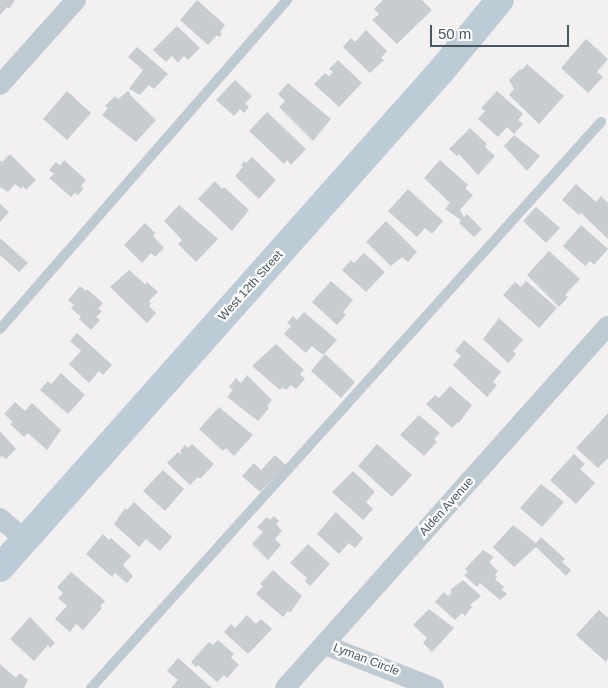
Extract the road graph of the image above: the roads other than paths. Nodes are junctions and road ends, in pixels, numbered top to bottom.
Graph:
1 (76, 0) edge
2 (287, 0) edge
3 (500, 0) edge
4 (0, 85) edge
5 (601, 122) dead end
6 (608, 326) edge
7 (0, 330) edge
8 (0, 518) edge
9 (25, 540) junction
10 (0, 568) edge
11 (324, 645) junction
12 (91, 688) edge
13 (285, 688) edge
14 (434, 688) edge

1 - 4 street
2 - 7 lane
3 - 9 street, West 12th Street
5 - 12 lane
6 - 11 street, Alden Avenue
8 - 9 street
9 - 10 street, West 12th Street
11 - 13 street, Alden Avenue
11 - 14 street, Lyman Circle

